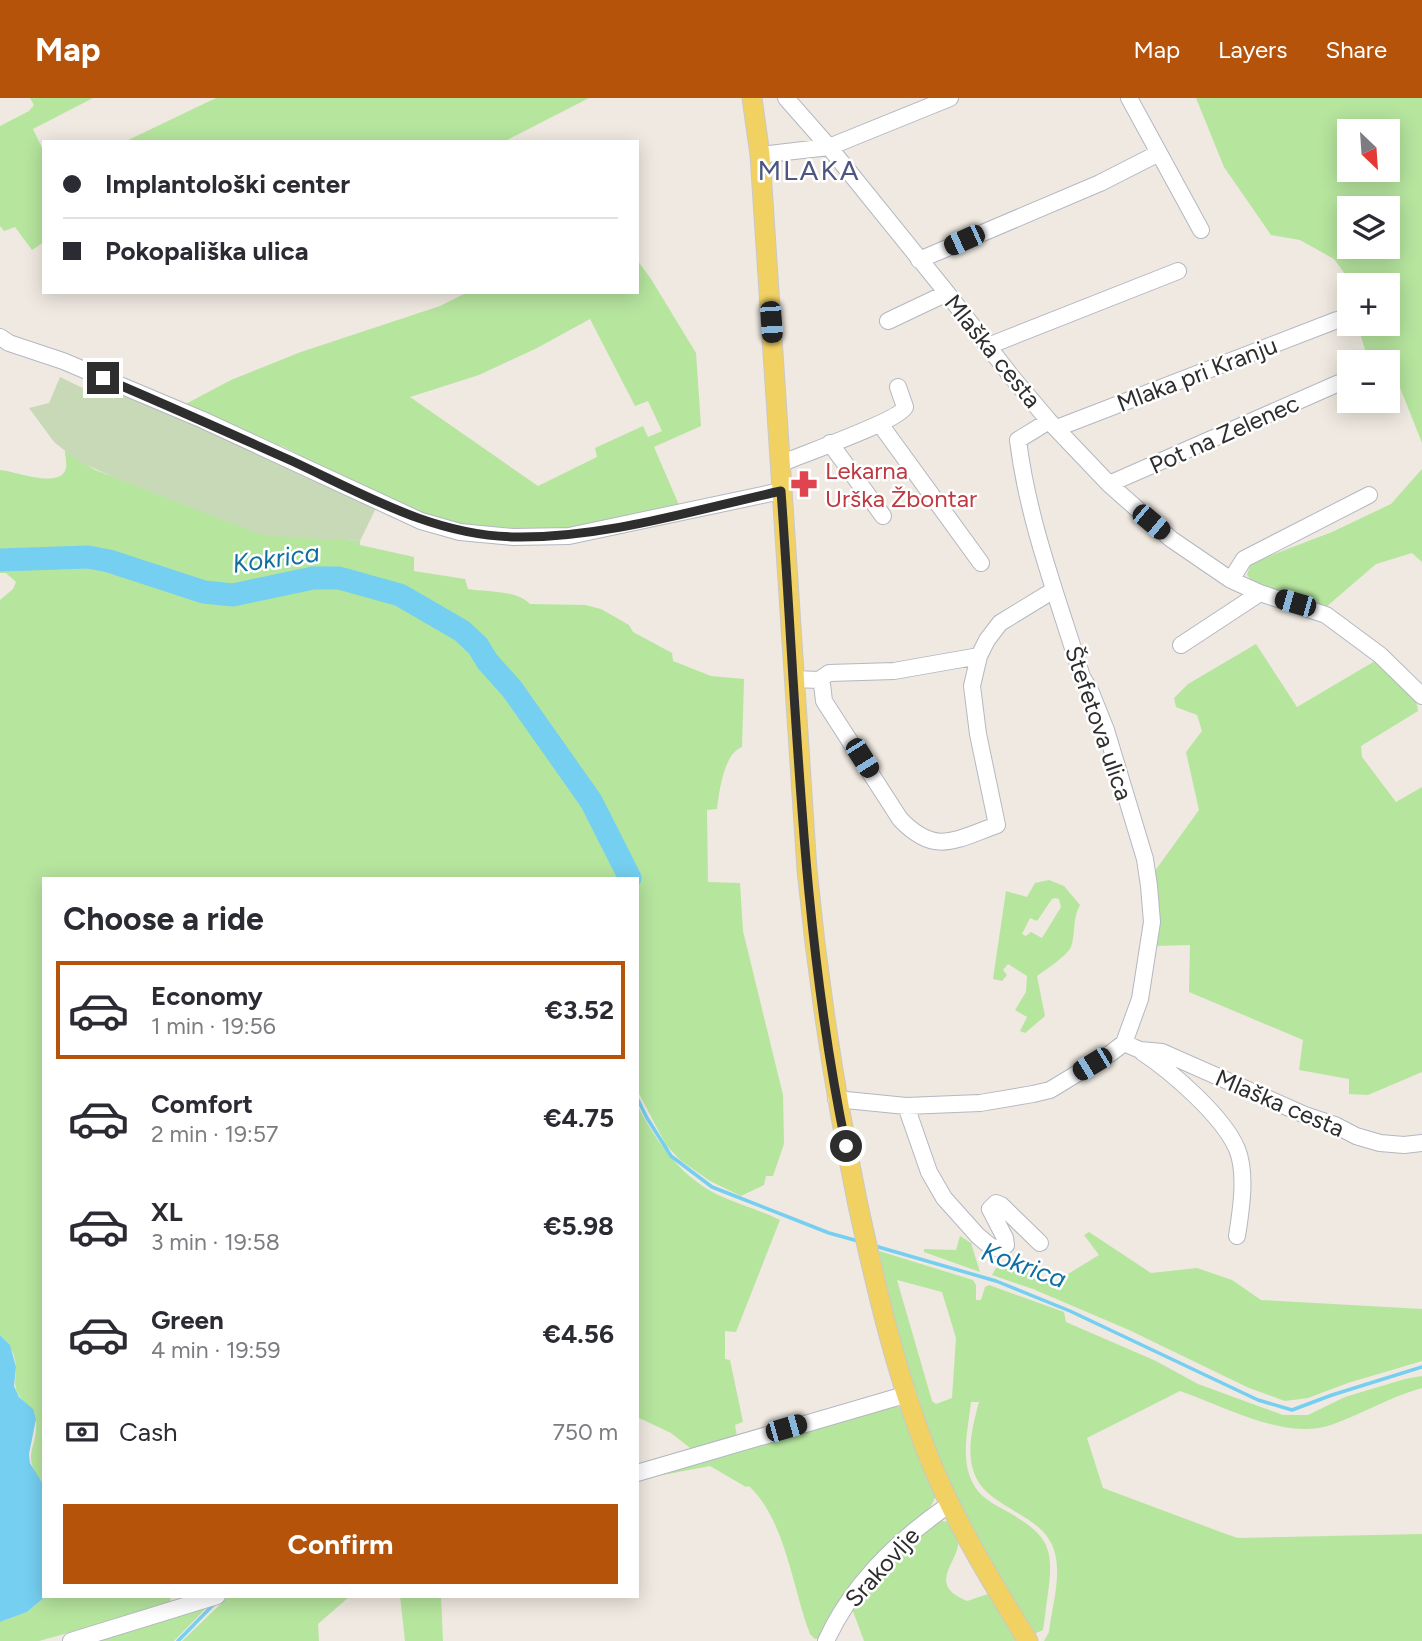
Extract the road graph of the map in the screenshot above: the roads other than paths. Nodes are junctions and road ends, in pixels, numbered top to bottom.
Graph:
1 (752, 98) edge
2 (786, 98) edge
3 (950, 98) edge
4 (1129, 98) edge
5 (829, 147) junction
6 (1159, 153) junction
7 (760, 155) junction
8 (1201, 230) dead end
9 (919, 260) junction
10 (1178, 271) dead end
11 (947, 293) junction
12 (1337, 320) dead end
13 (888, 321) dead end
14 (0, 337) edge
15 (989, 346) junction
16 (1337, 384) edge
17 (898, 387) dead end
18 (880, 424) junction
19 (1053, 424) junction
20 (830, 443) junction
21 (780, 464) junction
22 (1109, 484) junction
23 (781, 491) junction
24 (1370, 495) dead end
25 (883, 516) dead end
26 (981, 563) dead end
27 (1231, 580) junction
28 (1054, 590) junction
29 (1261, 593) junction
30 (1181, 645) dead end
31 (979, 656) junction
32 (794, 679) junction
33 (819, 680) junction
34 (1422, 696) edge
35 (1124, 1043) junction
36 (1140, 1050) junction
37 (836, 1099) junction
38 (906, 1107) junction
39 (1422, 1144) edge
40 (1237, 1236) dead end
41 (1040, 1243) dead end
42 (908, 1394) junction
43 (639, 1472) edge
44 (950, 1504) junction
45 (210, 1598) edge
46 (71, 1641) edge
47 (826, 1641) edge
48 (1028, 1641) edge

1 - 7 main road
2 - 5 street, Mlaška cesta
3 - 5 street
4 - 6 street
5 - 7 street
5 - 9 street, Mlaška cesta
6 - 8 street
6 - 9 street
7 - 21 main road
9 - 11 street, Mlaška cesta
10 - 15 street
11 - 13 street
11 - 15 street, Mlaška cesta
12 - 19 street, Mlaka pri Kranju
14 - 23 street
15 - 19 street, Mlaška cesta
16 - 22 street, Pot na Zelenec
17 - 18 street
18 - 20 street
18 - 26 street
19 - 22 street, Mlaška cesta
19 - 28 street, Štefetova ulica
20 - 21 street
20 - 25 street
21 - 23 main road
22 - 27 street, Mlaška cesta
23 - 32 main road
24 - 27 street
27 - 29 street, Mlaška cesta
28 - 31 street
28 - 35 street, Štefetova ulica
29 - 30 street
29 - 34 street, Mlaška cesta
31 - 33 street
31 - 33 street
32 - 33 street
32 - 37 main road
35 - 36 street, Mlaška cesta
35 - 38 street
36 - 39 street, Mlaška cesta
36 - 40 street, Mlaška cesta
37 - 38 street
37 - 42 main road
38 - 41 street
42 - 43 street
42 - 44 main road
44 - 47 street, Srakovlje
44 - 48 main road
45 - 46 street

